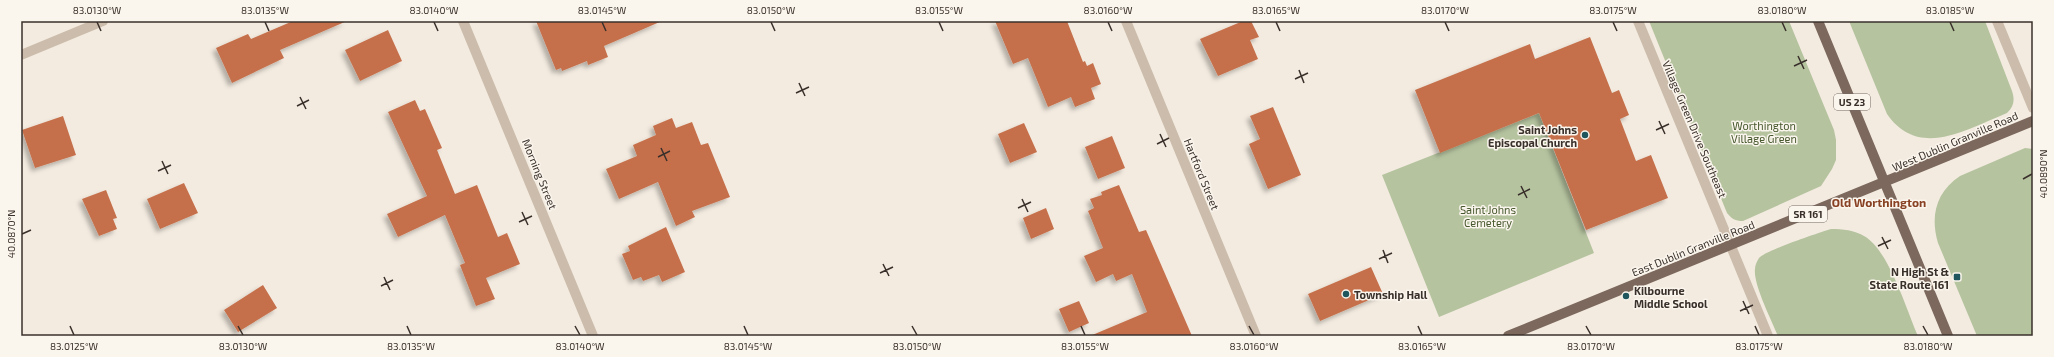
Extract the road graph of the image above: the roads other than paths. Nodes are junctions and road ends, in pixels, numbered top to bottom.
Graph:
1 (103, 21) edge
2 (464, 21) edge
3 (1126, 21) edge
4 (1638, 21) edge
5 (1818, 21) edge
6 (1997, 21) edge
7 (21, 55) edge
8 (2033, 108) edge
9 (2033, 122) edge
10 (1886, 182) junction
11 (1730, 246) junction
12 (593, 336) edge
13 (1256, 336) edge
14 (1508, 336) edge
15 (1768, 336) edge
16 (1948, 336) edge

1 - 7 street
2 - 12 street, Morning Street
3 - 13 street, Hartford Street
4 - 11 street, Village Green Drive Southeast
5 - 10 main road, US 23
6 - 8 street
9 - 10 main road, West Dublin Granville Road / SR 161
10 - 11 main road, East Dublin Granville Road / SR 161
10 - 16 main road, US 23
11 - 14 main road, East Dublin Granville Road / SR 161
11 - 15 street, Village Green Drive Southeast

